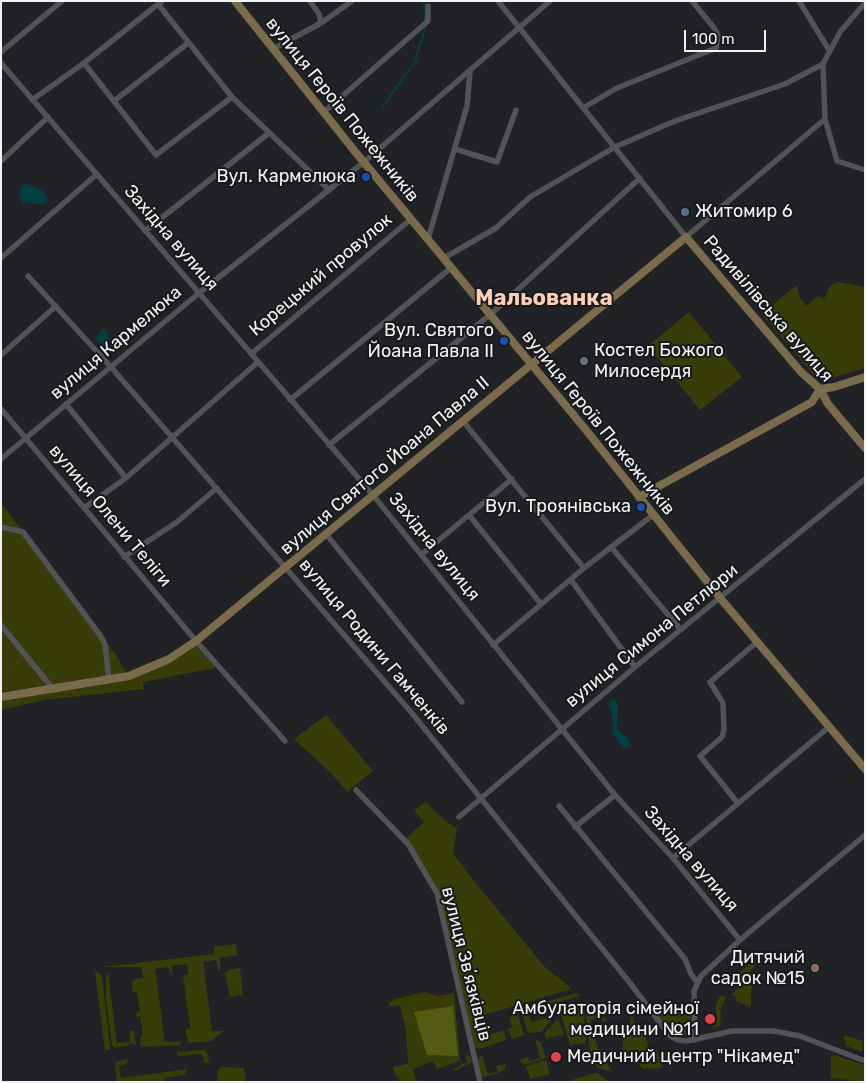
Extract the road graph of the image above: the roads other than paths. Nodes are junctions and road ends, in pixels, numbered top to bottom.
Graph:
1 (62, 1) edge
2 (235, 1) edge
3 (310, 1) edge
4 (352, 1) edge
5 (498, 1) edge
6 (550, 1) edge
7 (692, 1) edge
8 (799, 1) edge
9 (160, 3) edge
10 (865, 3) edge
11 (428, 6) dead end
12 (321, 23) junction
13 (519, 27) junction
14 (188, 43) junction
15 (273, 50) junction
16 (829, 50) junction
17 (1, 52) edge
18 (1, 63) edge
19 (84, 63) junction
20 (823, 64) junction
21 (470, 71) junction
22 (232, 97) junction
23 (32, 100) junction
24 (114, 101) junction
25 (584, 108) junction
26 (516, 110) dead end
27 (324, 112) junction
28 (48, 117) junction
29 (825, 120) junction
30 (268, 133) junction
31 (615, 147) junction
32 (455, 149) junction
33 (1, 161) edge
34 (364, 162) junction
35 (865, 170) edge
36 (97, 174) junction
37 (640, 178) junction
38 (328, 189) junction
39 (411, 219) junction
40 (146, 231) junction
41 (686, 237) junction
42 (428, 239) junction
43 (1, 258) edge
44 (444, 258) junction
45 (452, 267) junction
46 (28, 276) dead end
47 (199, 293) junction
48 (56, 306) junction
49 (491, 314) junction
50 (1, 354) edge
51 (251, 354) junction
52 (258, 362) junction
53 (532, 363) junction
54 (110, 366) junction
55 (865, 377) edge
56 (820, 389) junction
57 (290, 400) junction
58 (66, 404) junction
59 (1, 409) edge
60 (462, 420) junction
61 (173, 437) junction
62 (26, 438) junction
63 (329, 445) junction
64 (865, 448) edge
65 (1, 459) edge
66 (126, 478) junction
67 (512, 479) junction
68 (865, 480) edge
69 (217, 488) junction
70 (373, 495) junction
71 (639, 497) junction
72 (84, 508) junction
73 (469, 515) junction
74 (653, 515) junction
75 (1, 527) edge
76 (326, 534) junction
77 (611, 547) junction
78 (421, 555) junction
79 (124, 557) junction
80 (286, 568) junction
81 (584, 568) junction
82 (571, 580) junction
83 (721, 599) junction
84 (541, 604) junction
85 (1, 625) edge
86 (681, 630) junction
87 (196, 641) junction
88 (757, 642) junction
89 (493, 645) junction
90 (636, 667) junction
91 (109, 680) junction
92 (53, 689) junction
93 (1, 697) edge
94 (462, 702) dead end
95 (829, 727) junction
96 (562, 730) junction
97 (285, 741) dead end
98 (865, 769) edge
99 (356, 790) dead end
100 (615, 795) junction
101 (480, 798) junction
102 (737, 802) junction
103 (559, 806) dead end
104 (458, 817) dead end
105 (575, 827) junction
106 (865, 835) edge
107 (673, 858) junction
108 (740, 940) junction
109 (697, 982) junction
110 (695, 1040) junction
111 (865, 1061) edge
112 (480, 1082) edge

1 - 17 street
2 - 15 street, вулиця Героїв Пожежників
3 - 12 street
4 - 12 street
5 - 13 street, Радивілівська вулиця
6 - 13 street, вулиця Кармелюка
7 - 25 street
8 - 16 street
9 - 14 street
9 - 19 street
10 - 16 street
11 - 27 street
12 - 15 street
13 - 21 street, вулиця Кармелюка
13 - 25 street, Радивілівська вулиця
14 - 22 street
14 - 24 street
15 - 27 street, вулиця Героїв Пожежників
16 - 20 street
18 - 23 street, Західна вулиця
19 - 23 street
19 - 24 street
20 - 29 street
20 - 31 street
21 - 32 street
21 - 34 street, вулиця Кармелюка
22 - 24 street
22 - 30 street
23 - 28 street, Західна вулиця
25 - 31 street, Радивілівська вулиця
26 - 32 street
27 - 34 street, вулиця Героїв Пожежників
28 - 33 street
28 - 36 street, Західна вулиця
29 - 35 street
29 - 41 street, вулиця Святого Йоана Павла II
30 - 38 street
30 - 40 street
31 - 37 street, Радивілівська вулиця
31 - 44 street
32 - 42 street
34 - 38 street, вулиця Кармелюка
34 - 39 street, вулиця Героїв Пожежників
36 - 40 street, Західна вулиця
36 - 43 street
37 - 41 street, Радивілівська вулиця
37 - 49 street
38 - 47 street, вулиця Кармелюка
39 - 42 street, вулиця Героїв Пожежників
39 - 51 street, Корецький провулок
40 - 47 street, Західна вулиця
41 - 53 street, вулиця Святого Йоана Павла II
41 - 56 street, Радивілівська вулиця
42 - 44 street, вулиця Героїв Пожежників
44 - 45 street, вулиця Героїв Пожежників
45 - 49 street, вулиця Героїв Пожежників
45 - 57 street
46 - 48 street, вулиця Родини Гамченків
47 - 51 street, Західна вулиця
47 - 54 street, вулиця Кармелюка
48 - 50 street
48 - 54 street, вулиця Родини Гамченків
49 - 53 street, вулиця Героїв Пожежників
49 - 63 street
51 - 52 street, Західна вулиця
52 - 57 street, Західна вулиця
52 - 61 street
53 - 60 street, вулиця Святого Йоана Павла II
53 - 71 street, вулиця Героїв Пожежників
54 - 58 street, вулиця Кармелюка
54 - 61 street, вулиця Родини Гамченків
55 - 56 street
56 - 64 street, Радивілівська вулиця
56 - 71 street
57 - 63 street, Західна вулиця
58 - 62 street, вулиця Кармелюка
58 - 66 street
59 - 62 street, вулиця Олени Теліги
60 - 67 street
60 - 70 street, вулиця Святого Йоана Павла II
61 - 66 street
61 - 69 street, вулиця Родини Гамченків
62 - 65 street, вулиця Кармелюка
62 - 72 street, вулиця Олени Теліги
63 - 70 street, Західна вулиця
66 - 72 street
67 - 73 street
67 - 81 street
68 - 83 street, вулиця Симона Петлюри
69 - 79 street
69 - 80 street, вулиця Родини Гамченків
70 - 76 street, вулиця Святого Йоана Павла II
70 - 78 street, Західна вулиця
71 - 74 street, вулиця Героїв Пожежників
72 - 79 street, вулиця Олени Теліги
73 - 78 street
73 - 84 street
74 - 77 street
74 - 83 street, вулиця Героїв Пожежників
75 - 91 street
76 - 80 street, вулиця Святого Йоана Павла II
76 - 94 street
77 - 81 street
77 - 86 street
78 - 89 street, Західна вулиця
79 - 87 street, вулиця Олени Теліги
80 - 87 street, вулиця Святого Йоана Павла II
80 - 101 street, вулиця Родини Гамченків
81 - 82 street
82 - 84 street
82 - 90 street
83 - 86 street, вулиця Симона Петлюри
83 - 88 street, вулиця Героїв Пожежників
84 - 89 street
85 - 92 street
86 - 90 street, вулиця Симона Петлюри
87 - 91 street, вулиця Святого Йоана Павла II
87 - 97 street, вулиця Олени Теліги
88 - 95 street, вулиця Героїв Пожежників
88 - 102 street
89 - 96 street, Західна вулиця
90 - 96 street, вулиця Симона Петлюри
91 - 92 street, вулиця Святого Йоана Павла II
92 - 93 street, вулиця Святого Йоана Павла II
95 - 98 street, вулиця Героїв Пожежників
95 - 102 street
96 - 100 street, Західна вулиця
96 - 101 street, вулиця Симона Петлюри
99 - 112 street, вулиця Звʼязківців
100 - 105 street
100 - 107 street, Західна вулиця
101 - 104 street, вулиця Симона Петлюри
101 - 110 street, вулиця Родини Гамченків
102 - 107 street
103 - 105 street
105 - 109 street
106 - 108 street
107 - 108 street, Західна вулиця
108 - 109 street
109 - 110 street
110 - 111 street

